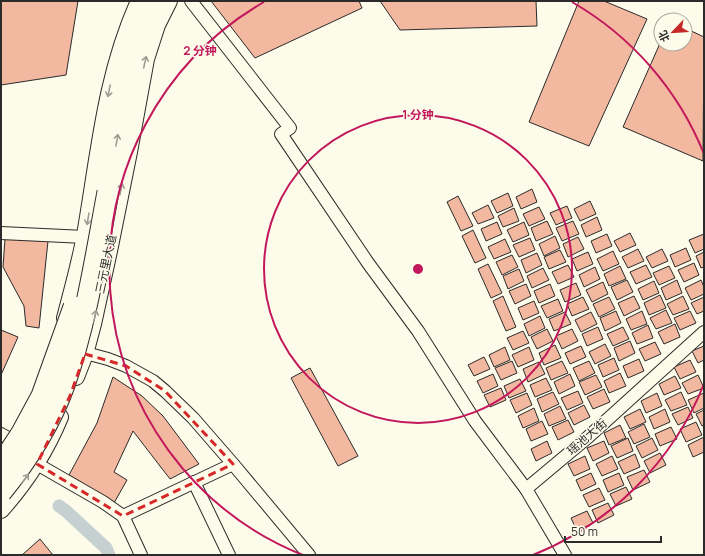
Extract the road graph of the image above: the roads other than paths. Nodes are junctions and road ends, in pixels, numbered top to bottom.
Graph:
1 (138, 1) edge
2 (152, 1) edge
3 (169, 1) edge
4 (192, 1) edge
5 (108, 192) junction
6 (1, 233) edge
7 (85, 237) junction
8 (704, 332) edge
9 (60, 337) junction
10 (85, 354) junction
11 (1, 434) edge
12 (17, 443) junction
13 (37, 464) junction
14 (233, 464) junction
15 (1, 466) edge
16 (194, 482) junction
17 (526, 489) junction
18 (1, 492) edge
19 (1, 510) edge
20 (123, 516) junction
21 (142, 555) edge
22 (229, 555) edge
23 (310, 555) edge
24 (565, 555) edge

1 -> 7 main road
5 -> 2 highway
10 -> 3 main road, 三元里大道
4 - 17 street
5 - 15 highway, bridge
5 - 18 highway, bridge
6 - 7 street
7 - 9 main road
8 - 17 street, 瑶池大街
9 - 10 street
9 - 12 main road
10 - 13 main road, 三元里大道
10 - 14 street
11 - 12 street
12 - 15 main road
19 -> 13 main road, 三元里大道
13 - 20 street
14 - 16 street
14 - 23 street
16 - 20 street
16 - 22 street
17 - 24 street
20 - 21 street

